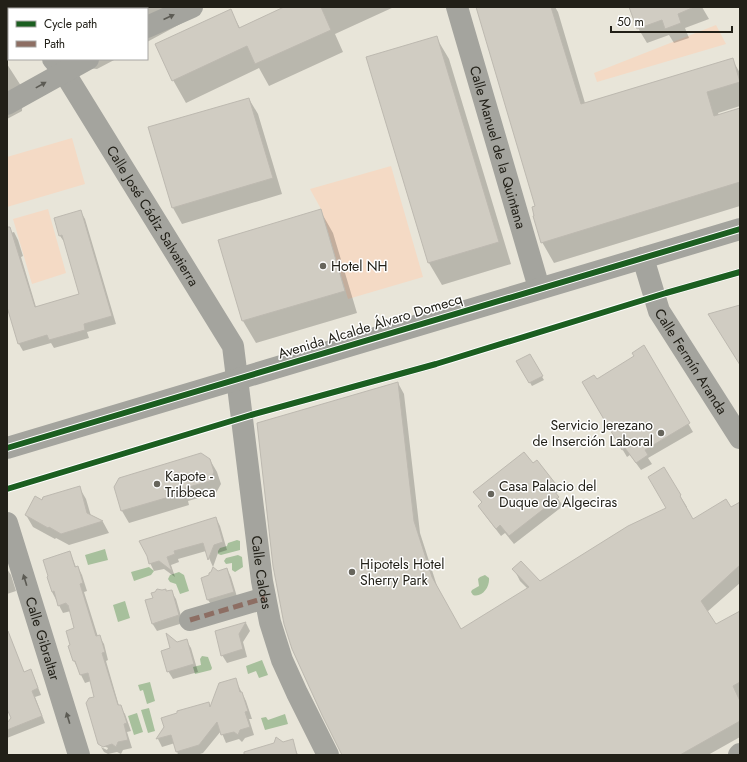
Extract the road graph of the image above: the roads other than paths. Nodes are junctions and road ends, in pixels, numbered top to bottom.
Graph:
1 (192, 7) edge
2 (457, 7) edge
3 (148, 27) edge
4 (84, 60) edge
5 (59, 66) edge
6 (7, 104) edge
7 (740, 229) edge
8 (643, 258) junction
9 (539, 288) junction
10 (238, 378) junction
11 (740, 438) edge
12 (7, 448) edge
13 (7, 523) edge
14 (266, 598) junction
15 (190, 620) dead end
16 (79, 755) edge
17 (328, 755) edge

3 -> 1 street
2 - 9 street, Calle Manuel de la Quintana
4 - 5 street
6 -> 5 street
5 - 10 street, Calle José Cádiz Salvatierra
7 - 8 street, Avenida Alcalde Álvaro Domecq
8 - 9 street, Avenida Alcalde Álvaro Domecq
8 - 11 street, Calle Fermín Aranda
9 - 10 street, Avenida Alcalde Álvaro Domecq
10 - 12 street, Avenida Alcalde Álvaro Domecq
10 - 14 street, Calle Caldas
16 -> 13 street, Calle Gibraltar
14 - 15 street
14 - 17 street, Calle Caldas

